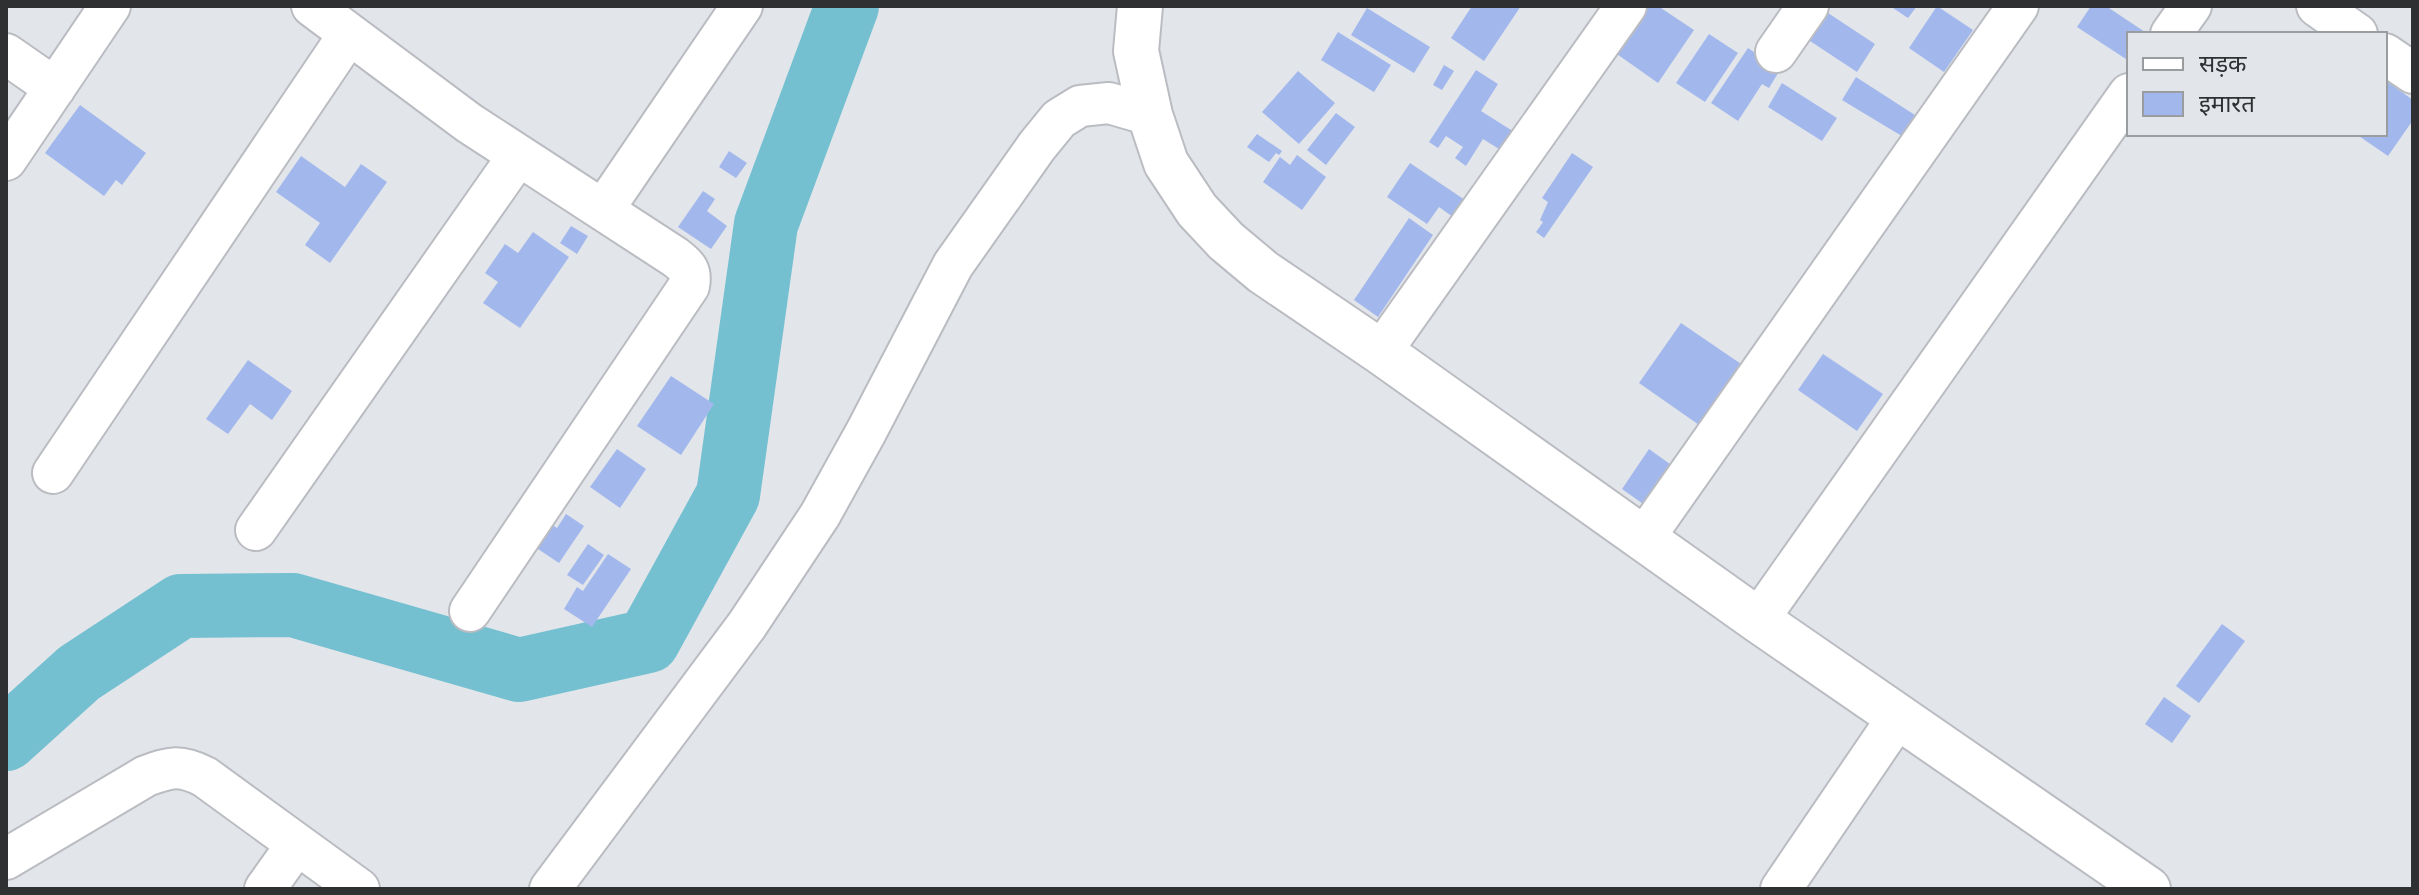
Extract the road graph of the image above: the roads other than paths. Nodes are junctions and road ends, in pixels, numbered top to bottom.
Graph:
1 (110, 6) edge
2 (312, 6) edge
3 (742, 6) edge
4 (1140, 6) edge
5 (1626, 6) edge
6 (1808, 6) edge
7 (2018, 6) edge
8 (2191, 6) edge
9 (2317, 6) edge
10 (2172, 32) edge
11 (2354, 32) edge
12 (349, 34) junction
13 (1776, 52) dead end
14 (6, 54) edge
15 (2387, 55) edge
16 (2413, 73) edge
17 (55, 88) junction
18 (2127, 97) edge
19 (1150, 115) junction
20 (518, 156) junction
21 (6, 160) edge
22 (603, 210) junction
23 (1381, 352) junction
24 (53, 473) dead end
25 (256, 530) dead end
26 (1644, 538) junction
27 (470, 611) dead end
28 (1758, 620) junction
29 (1898, 717) junction
30 (297, 844) junction
31 (6, 859) edge
32 (265, 889) edge
33 (359, 889) edge
34 (550, 889) edge
35 (1781, 889) edge
36 (2148, 889) edge

1 - 17 street
2 - 12 street
3 - 22 street
4 - 19 street
5 - 23 street
6 - 13 street
7 - 26 street
8 - 10 street
9 - 11 street
12 - 20 street
12 - 24 street
14 - 17 street
15 - 16 street
17 - 21 street
18 - 28 street
19 - 23 street
19 - 34 street
20 - 22 street
20 - 25 street
22 - 27 street
23 - 26 street
26 - 28 street
28 - 29 street
29 - 35 street
29 - 36 street
30 - 31 street
30 - 32 street
30 - 33 street

